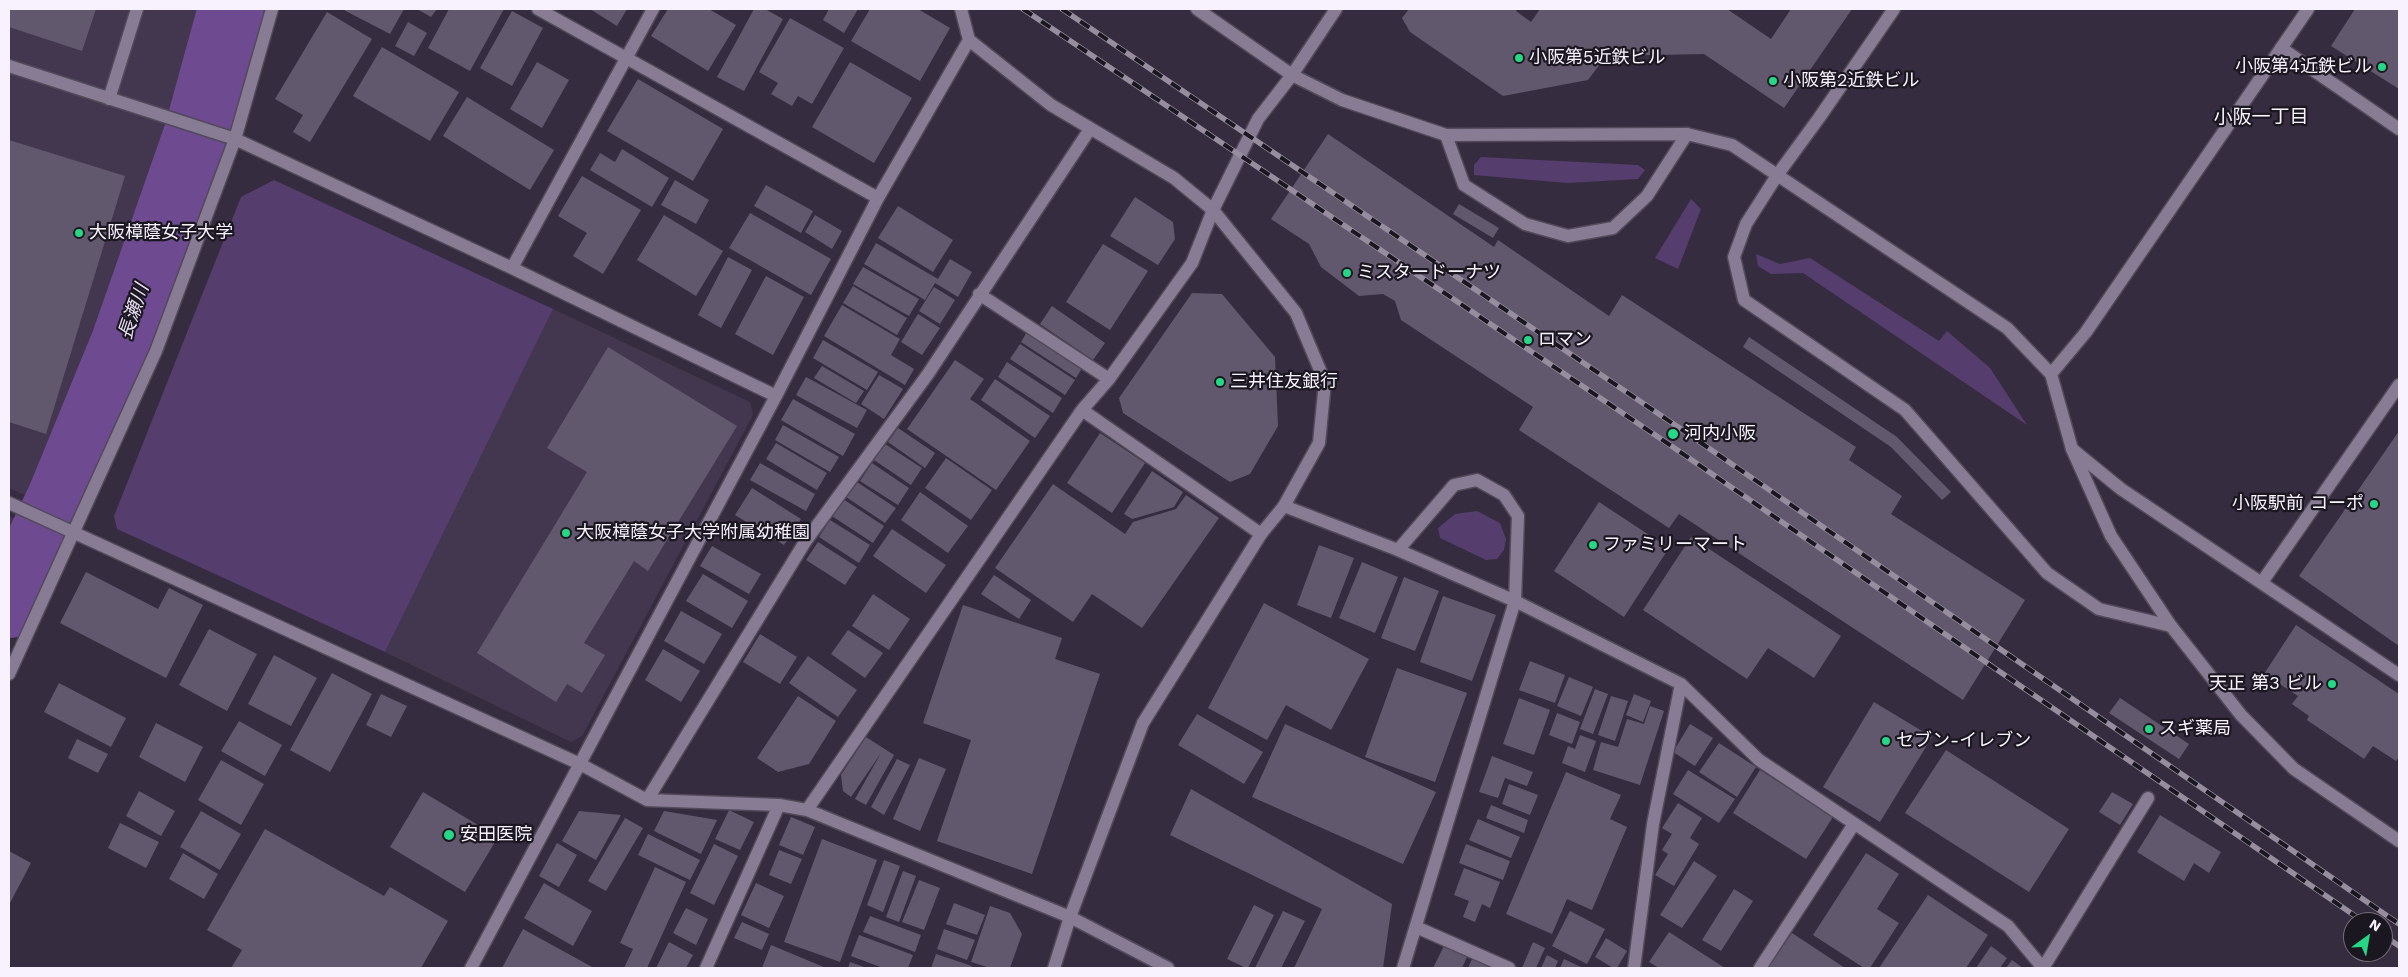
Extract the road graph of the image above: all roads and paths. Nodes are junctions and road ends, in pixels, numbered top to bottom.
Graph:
1 (137, 9) edge
2 (272, 9) edge
3 (538, 9) edge
4 (653, 9) edge
5 (961, 9) edge
6 (1197, 9) edge
7 (1336, 9) edge
8 (1894, 9) edge
9 (2308, 9) edge
10 (969, 40) junction
11 (2281, 48) junction
12 (626, 57) junction
13 (9, 66) edge
14 (1292, 75) junction
15 (109, 99) junction
16 (1090, 129) junction
17 (2399, 129) edge
18 (1446, 134) junction
19 (1687, 134) junction
20 (228, 137) junction
21 (1778, 174) junction
22 (878, 198) junction
23 (1212, 210) junction
24 (512, 268) junction
25 (980, 294) junction
26 (2051, 374) junction
27 (1109, 379) junction
28 (2399, 385) edge
29 (776, 396) junction
30 (1082, 410) junction
31 (2072, 449) junction
32 (9, 503) edge
33 (1284, 506) junction
34 (68, 530) junction
35 (1262, 534) junction
36 (1398, 550) junction
37 (2262, 582) junction
38 (1515, 601) junction
39 (2171, 626) junction
40 (9, 674) edge
41 (2399, 675) edge
42 (1681, 684) junction
43 (580, 764) junction
44 (2148, 798) dead end
45 (647, 800) junction
46 (779, 805) junction
47 (807, 810) junction
48 (1854, 824) junction
49 (2399, 841) edge
50 (1070, 917) junction
51 (1416, 927) junction
52 (471, 968) edge
53 (706, 968) edge
54 (1054, 968) edge
55 (1168, 968) edge
56 (1403, 968) edge
57 (1509, 968) edge
58 (1634, 968) edge
59 (1760, 968) edge
60 (2043, 968) edge

1 - 15 street
2 - 20 street
3 - 12 street
4 - 12 street
5 - 10 street
6 - 14 street
7 - 14 street
8 - 21 street
9 - 11 street
10 - 16 street
10 - 22 street
11 - 17 street
11 - 26 street
12 - 22 street
12 - 24 street
13 - 15 street
14 - 18 street
14 - 23 street
15 - 20 street
16 - 23 street
16 - 25 street
18 - 19 street
18 - 19 street
19 - 21 street
20 - 24 street
20 - 34 street
21 - 26 street
21 - 39 street
22 - 29 street
23 - 27 street
23 - 33 street
24 - 29 street
25 - 27 street
25 - 45 street
26 - 31 street
27 - 30 street
28 - 37 street
29 - 43 street
30 - 35 street
30 - 47 street
31 - 37 street
31 - 39 street
32 - 34 street
33 - 35 street
33 - 36 street
34 - 40 street
34 - 43 street
35 - 50 street
36 - 38 street
36 - 38 street
37 - 41 street
38 - 42 street
38 - 51 street
39 - 49 street
42 - 48 street
42 - 58 street
43 - 45 street
43 - 52 street
44 - 60 street
45 - 46 street
46 - 47 street
46 - 53 street
47 - 50 street
48 - 59 street
48 - 60 street
50 - 54 street
50 - 55 street
51 - 56 street
51 - 57 street

